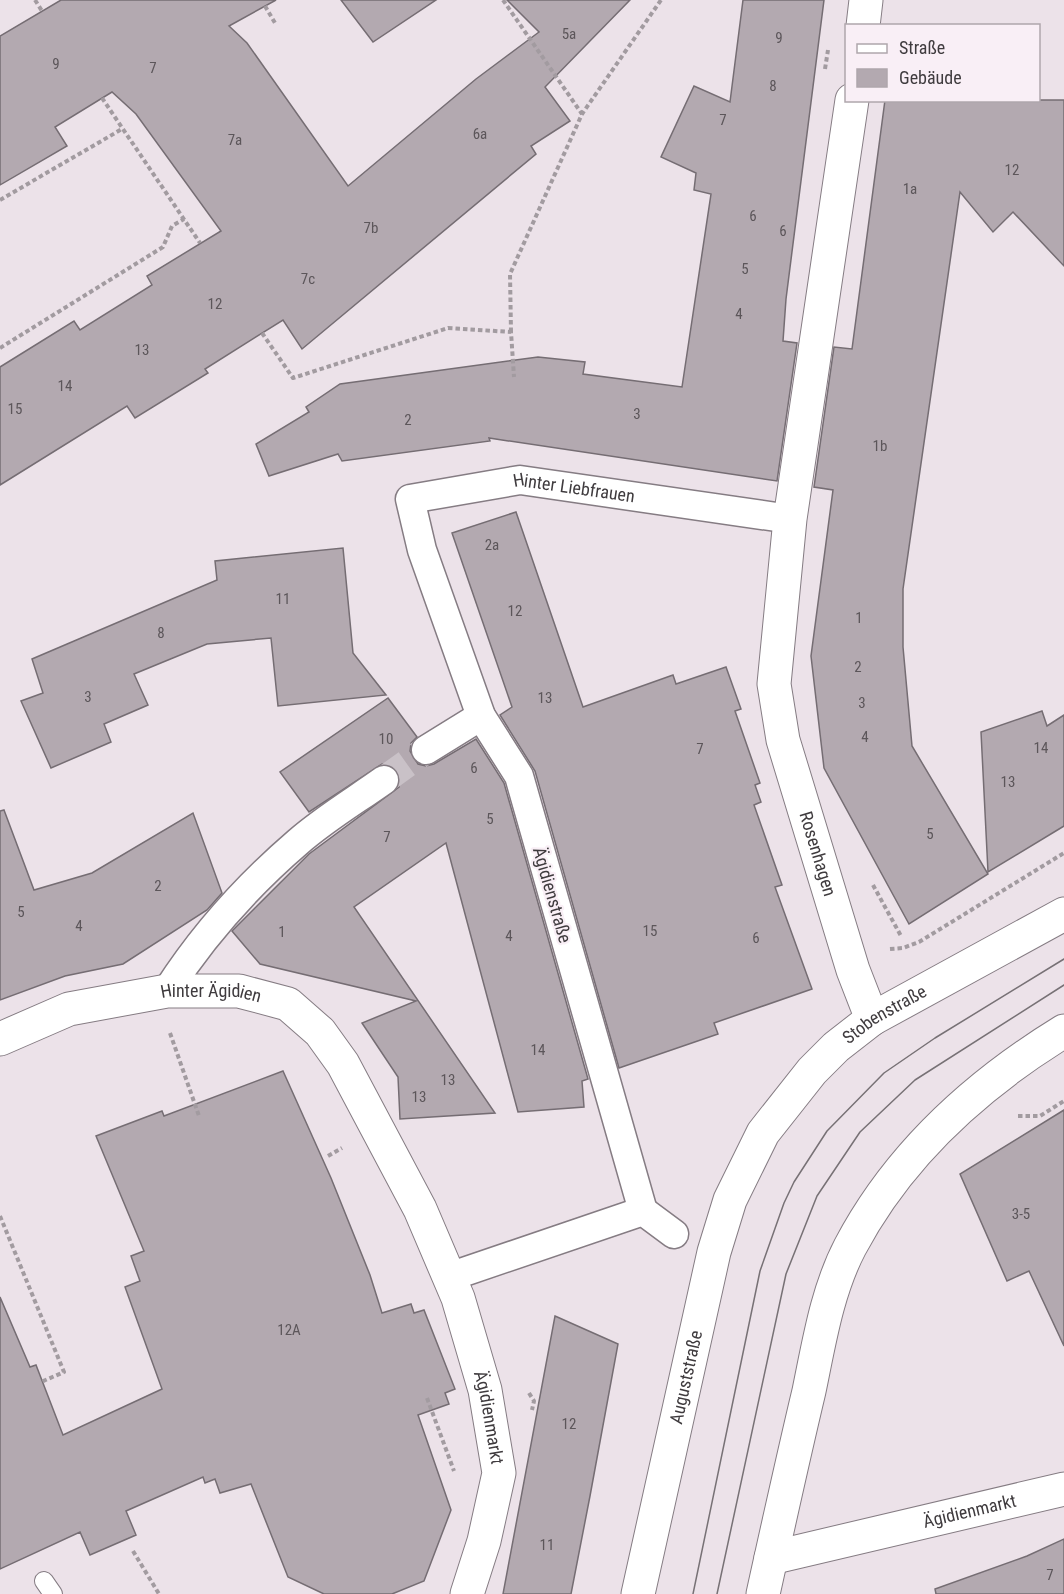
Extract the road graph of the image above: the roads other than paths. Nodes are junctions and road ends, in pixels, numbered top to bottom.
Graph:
1 (866, 0) edge
2 (863, 24) edge
3 (852, 102) edge
4 (790, 519) junction
5 (422, 550) joint
6 (481, 716) junction
7 (426, 750) tunnel mouth
8 (384, 780) tunnel mouth
9 (1064, 914) edge
10 (167, 991) junction
11 (872, 1019) junction
12 (1064, 1031) edge
13 (0, 1039) edge
14 (372, 1115) joint
15 (746, 1163) joint
16 (643, 1211) junction
17 (674, 1234) dead end
18 (449, 1277) junction
19 (1064, 1489) edge
20 (771, 1558) junction
21 (467, 1594) edge
22 (638, 1594) edge
23 (763, 1594) edge

1 - 2 street
3 - 4 street
4 - 5 street, Hinter Liebfrauen
4 - 11 street, Rosenhagen
5 - 6 street, Ägidienstraße
6 - 7 street
6 - 16 street, Ägidienstraße
8 - 10 street
9 - 11 street, Stobenstraße
10 - 13 street, Hinter Ägidien
10 - 14 street, Hinter Ägidien
11 - 15 street, Stobenstraße
12 - 20 street
14 - 18 street, Ägidienmarkt
15 - 22 street, Auguststraße
16 - 17 street
16 - 18 street
18 - 21 street, Ägidienmarkt
19 - 20 street, Ägidienmarkt
20 - 23 street

